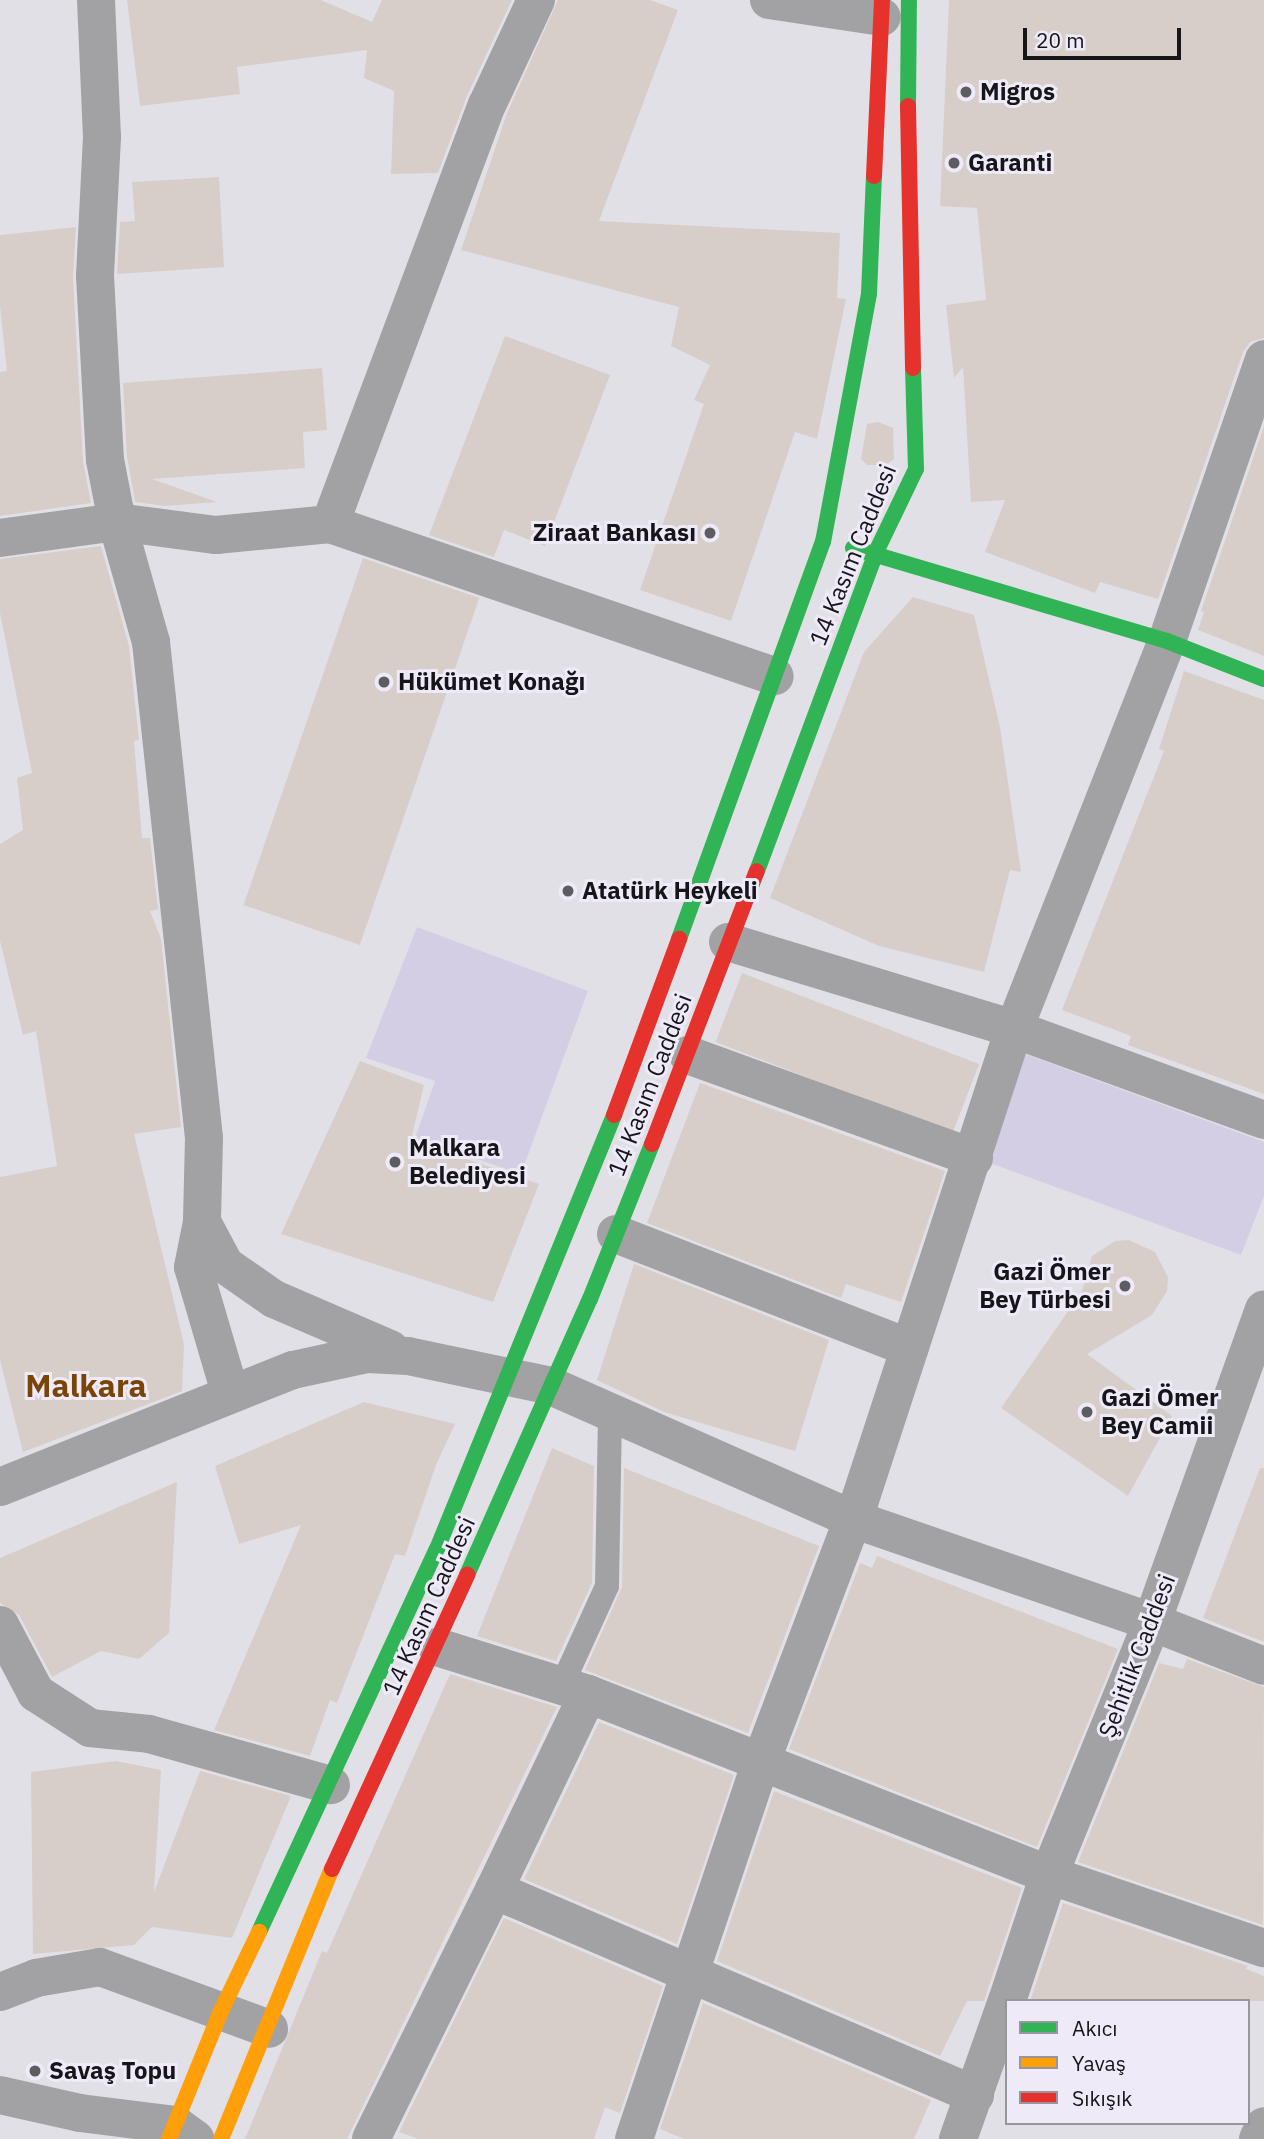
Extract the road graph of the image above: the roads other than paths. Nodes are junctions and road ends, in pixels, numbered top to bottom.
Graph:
1 (96, 0) edge
2 (536, 0) edge
3 (769, 0) edge
4 (887, 4) edge
5 (1264, 359) edge
6 (117, 522) junction
7 (330, 524) junction
8 (0, 538) edge
9 (824, 542) junction
10 (876, 552) junction
11 (1167, 641) junction
12 (775, 676) junction
13 (1264, 678) edge
14 (728, 942) junction
15 (1014, 1029) junction
16 (688, 1055) junction
17 (1264, 1120) edge
18 (974, 1158) junction
19 (202, 1222) junction
20 (616, 1234) junction
21 (1264, 1309) edge
22 (910, 1348) junction
23 (408, 1356) junction
24 (508, 1377) junction
25 (551, 1386) junction
26 (230, 1393) junction
27 (610, 1412) junction
28 (0, 1487) edge
29 (853, 1519) junction
30 (1152, 1622) junction
31 (0, 1625) edge
32 (437, 1647) junction
33 (1264, 1666) edge
34 (575, 1690) junction
35 (761, 1762) junction
36 (331, 1785) junction
37 (1049, 1875) junction
38 (494, 1890) junction
39 (1264, 1948) edge
40 (691, 1977) junction
41 (0, 1992) edge
42 (1008, 1999) edge
43 (1005, 2007) edge
44 (221, 2011) junction
45 (269, 2029) junction
46 (0, 2095) edge
47 (975, 2095) junction
48 (1264, 2126) edge
49 (180, 2134) edge
50 (220, 2139) edge
51 (371, 2139) edge
52 (634, 2139) edge
53 (958, 2139) edge
54 (1258, 2139) edge

1 - 6 street
2 - 7 street
3 - 4 street
4 - 9 street, 14 Kasım Caddesi
4 - 10 street, 14 Kasım Caddesi
5 - 11 street
6 - 7 street
6 - 8 street
6 - 19 street
7 - 12 street
9 - 10 street
9 - 12 street, 14 Kasım Caddesi
10 - 11 street
10 - 14 street, 14 Kasım Caddesi
11 - 13 street
11 - 15 street
12 - 24 street, 14 Kasım Caddesi
14 - 15 street
14 - 16 street, 14 Kasım Caddesi
15 - 17 street
15 - 18 street
16 - 18 street
16 - 20 street, 14 Kasım Caddesi
18 - 22 street
19 - 23 street
19 - 26 street
20 - 22 street
20 - 25 street, 14 Kasım Caddesi
21 - 30 street, Şehitlik Caddesi
22 - 29 street
23 - 24 street
23 - 26 street
24 - 25 street
24 - 36 street, 14 Kasım Caddesi
25 - 27 street
25 - 32 street, 14 Kasım Caddesi
26 - 28 street
27 - 29 street
27 - 34 lane
29 - 30 street
29 - 35 street
30 - 33 street
30 - 37 street, Şehitlik Caddesi
31 - 36 street
32 - 34 street
32 - 45 street, 14 Kasım Caddesi
34 - 35 street
34 - 38 street
35 - 37 street
35 - 40 street
36 - 44 street, 14 Kasım Caddesi
37 - 39 street
37 - 42 street, Şehitlik Caddesi
38 - 40 street
38 - 51 street
40 - 47 street
40 - 52 street
41 - 44 street
43 - 47 street, Şehitlik Caddesi
44 - 45 street
44 - 49 street, 14 Kasım Caddesi
45 - 50 street, 14 Kasım Caddesi
46 - 49 street
47 - 53 street, Şehitlik Caddesi
48 - 54 street

